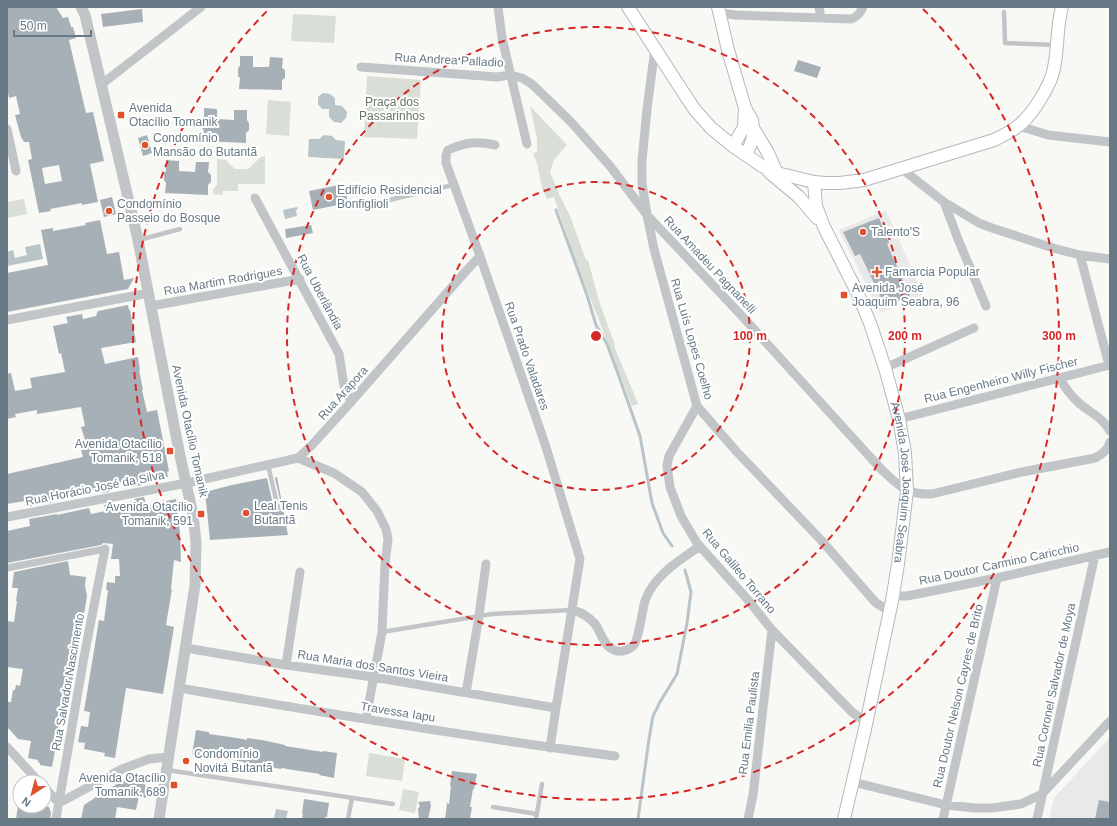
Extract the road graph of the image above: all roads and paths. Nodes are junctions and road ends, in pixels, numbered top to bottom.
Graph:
1 (81, 7) edge
2 (201, 7) edge
3 (498, 7) edge
4 (628, 7) edge
5 (819, 7) edge
6 (863, 7) edge
7 (1062, 7) edge
8 (719, 10) edge
9 (1004, 12) dead end
10 (821, 18) junction
11 (1057, 45) junction
12 (655, 48) junction
13 (361, 67) dead end
14 (510, 75) junction
15 (102, 84) junction
16 (533, 85) joint
17 (745, 108) junction
18 (1019, 126) junction
19 (753, 128) junction
20 (7, 129) edge
21 (1110, 142) edge
22 (527, 144) dead end
23 (495, 145) dead end
24 (733, 146) junction
25 (746, 155) junction
26 (762, 166) junction
27 (902, 169) junction
28 (16, 171) dead end
29 (777, 173) junction
30 (814, 182) junction
31 (453, 185) junction
32 (255, 198) dead end
33 (389, 200) dead end
34 (944, 202) junction
35 (647, 215) junction
36 (824, 227) junction
37 (180, 229) dead end
38 (138, 240) junction
39 (1080, 255) junction
40 (480, 256) junction
41 (1110, 259) edge
42 (300, 279) junction
43 (149, 293) junction
44 (151, 306) junction
45 (986, 306) dead end
46 (7, 320) edge
47 (974, 328) dead end
48 (1109, 365) edge
49 (885, 368) junction
50 (1060, 378) junction
51 (351, 402) junction
52 (697, 406) junction
53 (899, 419) junction
54 (1110, 431) edge
55 (1110, 442) edge
56 (298, 458) junction
57 (268, 465) junction
58 (187, 482) junction
59 (907, 491) junction
60 (278, 508) dead end
61 (7, 517) edge
62 (700, 546) junction
63 (105, 549) joint
64 (1110, 552) edge
65 (1095, 556) junction
66 (486, 564) dead end
67 (7, 568) edge
68 (300, 572) dead end
69 (997, 578) junction
70 (892, 596) junction
71 (572, 610) junction
72 (890, 611) junction
73 (479, 616) junction
74 (772, 630) junction
75 (382, 632) junction
76 (186, 648) junction
77 (286, 665) junction
78 (373, 677) junction
79 (179, 688) junction
80 (466, 693) junction
81 (556, 708) junction
82 (366, 719) junction
83 (1110, 721) edge
84 (866, 722) junction
85 (7, 747) edge
86 (550, 748) junction
87 (615, 756) dead end
88 (168, 757) junction
89 (166, 770) junction
90 (32, 774) edge
91 (852, 782) junction
92 (542, 784) dead end
93 (1042, 794) junction
94 (52, 796) edge
95 (352, 798) junction
96 (59, 803) junction
97 (393, 804) dead end
98 (946, 805) junction
99 (493, 807) dead end
100 (537, 814) junction
101 (56, 819) edge
102 (159, 819) edge
103 (348, 819) edge
104 (536, 819) edge
105 (748, 819) edge
106 (844, 819) edge
107 (943, 819) edge
108 (1037, 819) edge

1 - 15 street, Avenida Otacílio Tomanik
2 - 15 street
3 - 14 street
4 - 12 main road
5 - 10 street
6 - 10 street
7 - 11 main road
8 - 10 street
8 - 17 main road
9 - 11 lane
11 - 18 main road
12 - 24 main road
12 - 35 street, Rua Luís Lopes Coelho
13 - 14 street, Rua Andrea Palladio
14 - 16 street, Rua Andrea Palladio
14 - 22 street
15 - 38 street, Avenida Otacílio Tomanik
16 - 35 street, Rua Amadeu Pagnanelli
17 - 19 main road
17 - 24 main road
18 - 21 street
18 - 27 main road
19 - 25 main road
19 - 29 main road
20 - 28 street
23 - 31 street, Rua Prado Valadares
24 - 25 main road
25 - 26 main road
26 - 29 main road
26 - 36 main road, Avenida José Joaquim Seabra
27 - 30 main road
27 - 34 street
29 - 30 main road
30 - 36 main road, Avenida José Joaquim Seabra
31 - 33 lane
31 - 40 street, Rua Prado Valadares
32 - 42 street, Rua Uberlândia
34 - 39 street
34 - 45 street
35 - 52 street, Rua Luís Lopes Coelho
35 - 59 street, Rua Amadeu Pagnanelli
36 - 49 main road, Avenida José Joaquim Seabra
37 - 38 lane
38 - 43 street, Avenida Otacílio Tomanik
39 - 41 street
39 - 48 street
40 - 51 street, Rua Arapora
40 - 71 street, Rua Prado Valadares
42 - 44 street, Rua Martim Rodrigues
42 - 51 street, Rua Uberlândia
43 - 44 street, Avenida Otacílio Tomanik
43 - 46 street
44 - 58 street, Avenida Otacílio Tomanik
47 - 49 street
48 - 50 street, Rua Engenheiro Willy Fischer
49 - 53 main road, Avenida José Joaquim Seabra
50 - 53 street, Rua Engenheiro Willy Fischer
50 - 54 street
51 - 56 street, Rua Arapora
52 - 62 street, Rua Galileo Torrano
52 - 72 street, Rua Luís Lopes Coelho
53 - 59 main road, Avenida José Joaquim Seabra
55 - 59 street
56 - 57 street, Rua Arapora
56 - 75 street
57 - 58 street, Rua Arapora
57 - 60 lane
58 - 61 street, Rua Horácio José da Silva
58 - 76 street, Avenida Otacílio Tomanik
59 - 70 main road, Avenida José Joaquim Seabra
62 - 71 street
62 - 74 street, Rua Galileo Torrano
63 - 67 street
63 - 96 street, Rua Salvador Nascimento
64 - 65 street, Rua Doutor Carmino Caricchio
65 - 69 street, Rua Doutor Carmino Caricchio
65 - 93 street, Rua Coronel Salvador de Moya
66 - 73 street
68 - 77 street
69 - 70 street, Rua Doutor Carmino Caricchio
69 - 98 street, Rua Doutor Nelson Cayres de Brito
70 - 72 main road, Avenida José Joaquim Seabra
71 - 73 lane
71 - 81 street
72 - 84 main road, Avenida José Joaquim Seabra
73 - 75 lane
73 - 80 street
74 - 84 street, Rua Galileo Torrano
74 - 105 street, Rua Emilia Paulista
75 - 78 street
76 - 77 street, Rua Maria dos Santos Vieira
76 - 79 street, Avenida Otacílio Tomanik
77 - 78 street, Rua Maria dos Santos Vieira
78 - 80 street, Rua Maria dos Santos Vieira
78 - 82 street
79 - 82 street, Travessa Iapu
79 - 88 street, Avenida Otacílio Tomanik
80 - 81 street, Rua Maria dos Santos Vieira
81 - 86 street
82 - 86 street, Travessa Iapu
83 - 93 street
84 - 91 main road, Avenida José Joaquim Seabra
85 - 90 street
86 - 87 street, Travessa Iapu
88 - 89 street, Avenida Otacílio Tomanik
88 - 96 street
89 - 95 lane
89 - 102 street, Avenida Otacílio Tomanik
91 - 98 street
91 - 106 main road, Avenida José Joaquim Seabra
92 - 100 lane
93 - 98 street
93 - 108 street, Rua Coronel Salvador de Moya
94 - 96 street
95 - 97 lane
95 - 103 lane
96 - 101 street, Rua Salvador Nascimento
98 - 107 street, Rua Doutor Nelson Cayres de Brito
99 - 100 lane
100 - 104 lane

